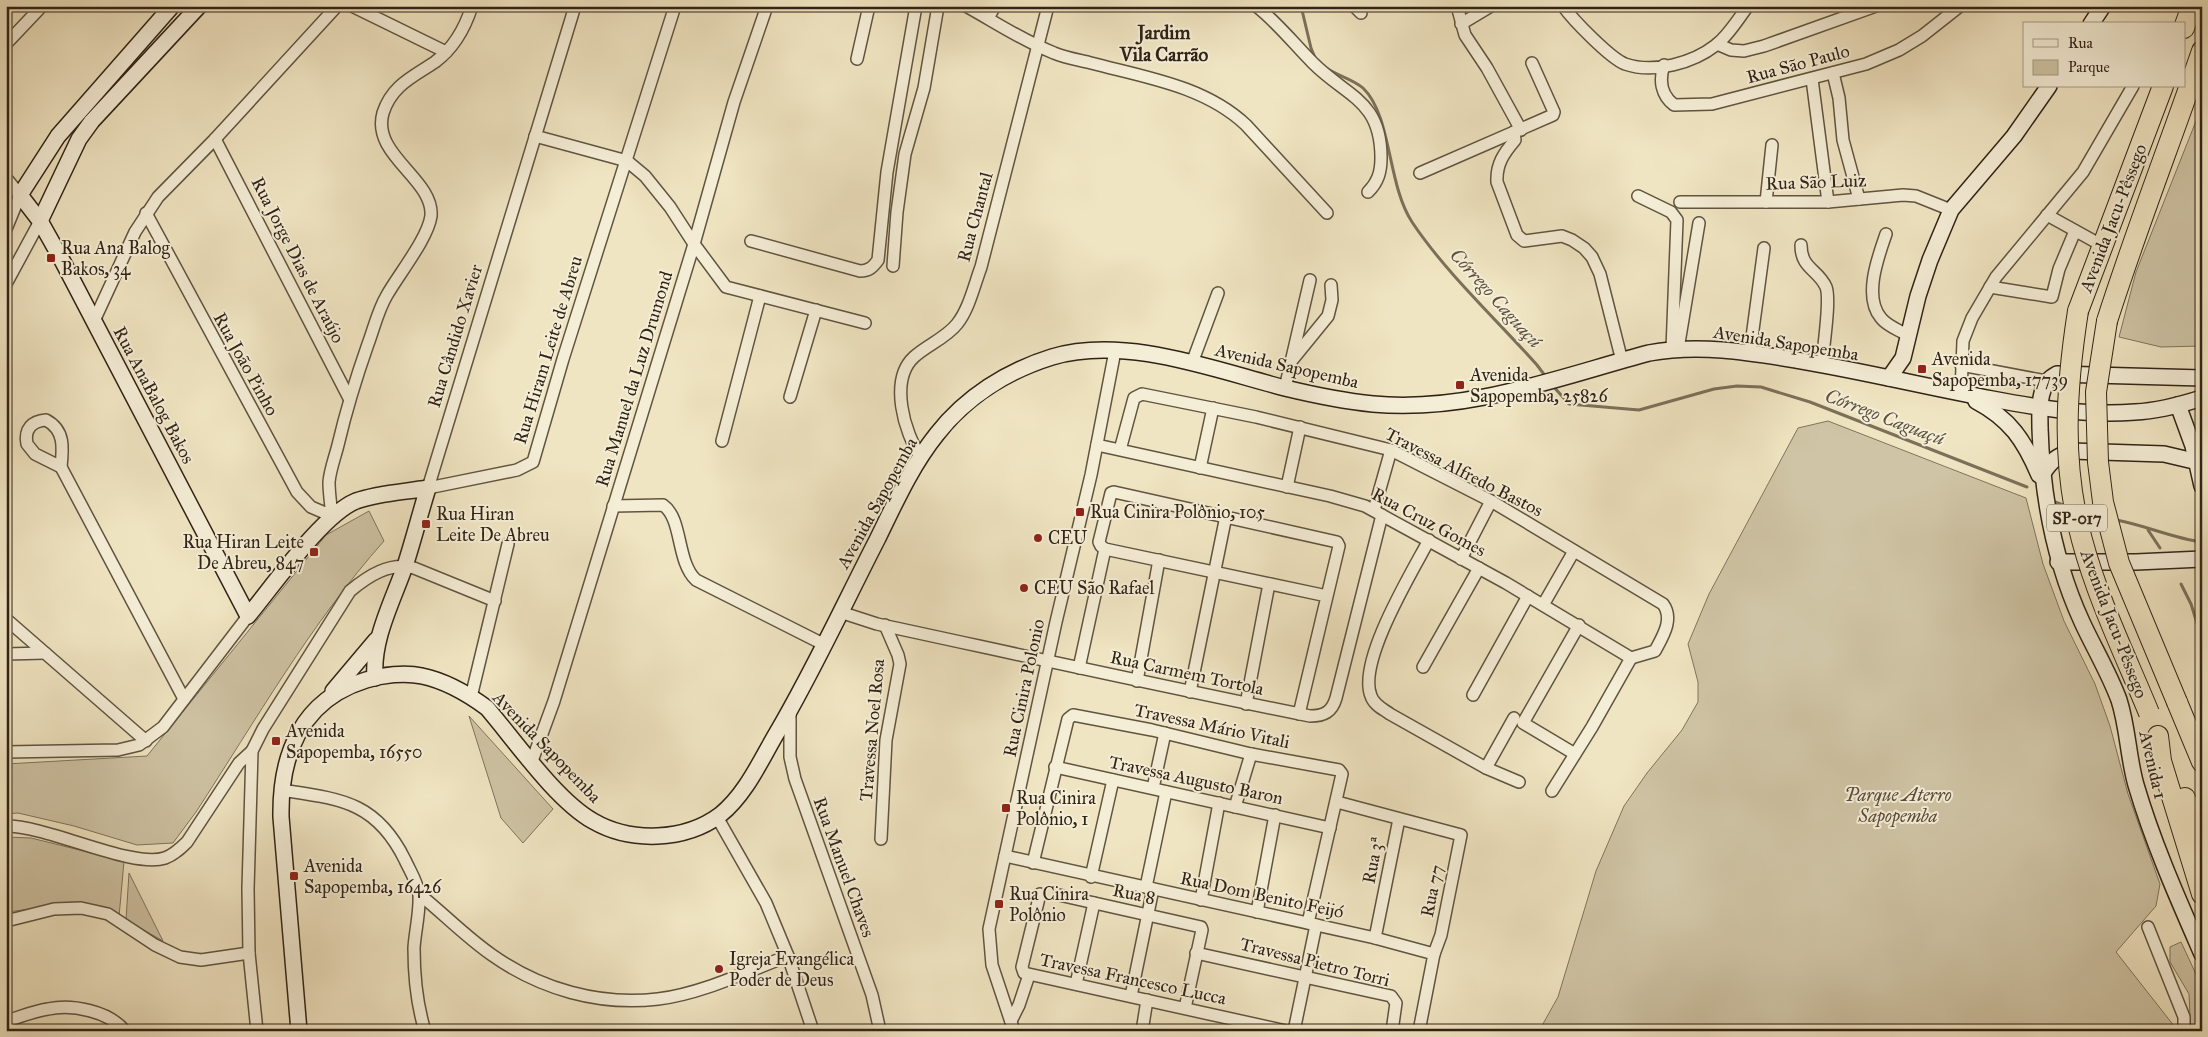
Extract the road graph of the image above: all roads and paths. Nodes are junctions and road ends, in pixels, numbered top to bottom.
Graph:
1 (42, 6) edge
2 (172, 6) edge
3 (199, 6) edge
4 (337, 6) edge
5 (352, 6) edge
6 (472, 6) edge
7 (575, 6) edge
8 (675, 6) edge
9 (767, 6) edge
10 (869, 6) edge
11 (916, 6) edge
12 (938, 6) edge
13 (966, 6) edge
14 (995, 6) edge
15 (1048, 6) edge
16 (1256, 6) edge
17 (1457, 6) edge
18 (1490, 6) edge
19 (1748, 6) edge
20 (1876, 6) edge
21 (1960, 6) edge
22 (2103, 6) edge
23 (1569, 8) edge
24 (988, 18) junction
25 (2092, 22) edge
26 (1461, 24) junction
27 (6, 44) edge
28 (1717, 44) junction
29 (1038, 46) junction
30 (2202, 51) edge
31 (446, 52) junction
32 (857, 59) dead end
33 (1532, 62) dead end
34 (1664, 65) junction
35 (1833, 73) junction
36 (1812, 79) junction
37 (2048, 88) edge
38 (2131, 88) edge
39 (2162, 88) edge
40 (1517, 131) junction
41 (535, 136) junction
42 (215, 139) junction
43 (1772, 145) dead end
44 (627, 161) junction
45 (1420, 173) dead end
46 (6, 178) edge
47 (1368, 192) dead end
48 (20, 195) junction
49 (1638, 196) dead end
50 (1859, 199) junction
51 (1680, 202) dead end
52 (1766, 202) junction
53 (1828, 202) junction
54 (1951, 210) junction
55 (146, 213) junction
56 (1327, 213) dead end
57 (2047, 215) junction
58 (40, 221) junction
59 (1698, 223) dead end
60 (6, 229) edge
61 (2075, 231) junction
62 (1886, 234) dead end
63 (751, 241) dead end
64 (694, 244) junction
65 (1801, 245) dead end
66 (2103, 246) junction
67 (1764, 248) dead end
68 (893, 266) dead end
69 (1310, 280) dead end
70 (6, 284) edge
71 (1331, 285) dead end
72 (1990, 287) junction
73 (1218, 293) dead end
74 (760, 296) junction
75 (816, 310) junction
76 (94, 321) junction
77 (865, 323) dead end
78 (1908, 335) junction
79 (1675, 349) junction
80 (1115, 351) junction
81 (1750, 352) junction
82 (1293, 358) junction
83 (1902, 358) junction
84 (1622, 360) junction
85 (1192, 363) junction
86 (1822, 364) junction
87 (1961, 364) junction
88 (1889, 378) junction
89 (2202, 378) edge
90 (2046, 381) junction
91 (1911, 383) junction
92 (1286, 388) junction
93 (1961, 394) junction
94 (349, 398) junction
95 (790, 398) dead end
96 (2202, 398) edge
97 (2178, 405) junction
98 (1212, 408) junction
99 (2040, 408) junction
100 (1300, 427) junction
101 (722, 441) dead end
102 (1097, 445) junction
103 (1120, 450) junction
104 (1392, 450) junction
105 (921, 457) junction
106 (2198, 462) junction
107 (61, 468) dead end
108 (1200, 468) junction
109 (2043, 480) junction
110 (2201, 481) edge
111 (1287, 487) junction
112 (428, 488) junction
113 (1491, 501) junction
114 (613, 506) junction
115 (1378, 513) junction
116 (332, 516) junction
117 (1226, 516) junction
118 (1429, 540) junction
119 (508, 544) dead end
120 (1105, 549) junction
121 (1574, 551) junction
122 (1461, 559) junction
123 (2202, 559) edge
124 (1159, 560) junction
125 (2058, 562) junction
126 (405, 566) junction
127 (1479, 568) junction
128 (1214, 572) junction
129 (1269, 584) junction
130 (1326, 596) junction
131 (1528, 596) junction
132 (495, 601) junction
133 (1543, 604) junction
134 (840, 612) junction
135 (248, 616) junction
136 (6, 619) edge
137 (1579, 625) junction
138 (885, 626) junction
139 (379, 637) junction
140 (823, 644) junction
141 (45, 653) junction
142 (6, 654) edge
143 (1631, 658) junction
144 (1048, 661) junction
145 (1423, 667) dead end
146 (1079, 668) junction
147 (375, 678) junction
148 (1137, 681) junction
149 (1190, 692) junction
150 (1472, 695) dead end
151 (471, 697) junction
152 (184, 699) junction
153 (326, 699) junction
154 (1246, 704) junction
155 (2178, 704) junction
156 (790, 712) junction
157 (1299, 714) junction
158 (1518, 720) junction
159 (2202, 728) edge
160 (1165, 733) junction
161 (2158, 736) junction
162 (146, 741) junction
163 (252, 751) junction
164 (6, 752) edge
165 (1251, 754) junction
166 (1575, 754) junction
167 (532, 761) junction
168 (2202, 762) edge
169 (1055, 767) junction
170 (1486, 768) junction
171 (1113, 780) junction
172 (1519, 782) dead end
173 (1154, 788) junction
174 (281, 790) junction
175 (1552, 791) dead end
176 (1166, 792) junction
177 (1337, 802) junction
178 (1219, 803) junction
179 (1235, 807) junction
180 (1274, 815) junction
181 (717, 817) junction
182 (1399, 819) junction
183 (6, 826) edge
184 (1330, 828) junction
185 (2202, 838) edge
186 (882, 840) dead end
187 (1004, 856) junction
188 (1033, 862) junction
189 (1091, 877) junction
190 (1149, 888) junction
191 (419, 894) junction
192 (1040, 894) dead end
193 (2202, 894) edge
194 (1059, 895) dead end
195 (1202, 900) junction
196 (1094, 903) junction
197 (1257, 912) junction
198 (1148, 914) junction
199 (6, 921) edge
200 (1312, 924) junction
201 (2148, 927) dead end
202 (1375, 938) junction
203 (249, 953) junction
204 (1196, 953) junction
205 (1434, 954) junction
206 (2202, 954) edge
207 (788, 956) junction
208 (1029, 975) junction
209 (1304, 976) junction
210 (1076, 984) junction
211 (1131, 996) junction
212 (1147, 1000) junction
213 (1185, 1008) junction
214 (6, 1022) edge
215 (1013, 1026) edge
216 (1272, 1029) edge
217 (125, 1031) edge
218 (257, 1031) edge
219 (299, 1031) edge
220 (425, 1031) edge
221 (813, 1031) edge
222 (880, 1031) edge
223 (1142, 1031) edge
224 (1286, 1031) edge
225 (1294, 1031) edge
226 (1392, 1031) edge
227 (1419, 1031) edge
228 (2184, 1031) edge

1 - 27 street
2 - 48 main road
3 - 58 main road
4 - 42 street
5 - 31 street
6 - 31 street
7 - 41 street, Rua Cândido Xavier
8 - 44 street, Rua Hiram Leite de Abreu
9 - 64 street, Rua Manuel da Luz Drumond
10 - 32 street
11 - 63 street
12 - 68 street
13 - 24 street
14 - 24 street
15 - 29 street, Rua Chantal
16 - 47 street
17 - 26 street
18 - 26 street
19 - 28 street
20 - 28 street
21 - 35 street, Rua São Paulo
22 - 25 main road
23 - 34 street
24 - 29 street
26 - 40 street
28 - 34 street
29 - 56 street
29 - 105 street, Rua Chantal
30 - 155 highway, Avenida Jacu-Pêssego / SP-017, bridge
31 - 94 street
33 - 40 street
34 - 36 street, Rua São Paulo
35 - 36 street, Rua São Paulo
35 - 50 street
36 - 53 street
37 - 54 main road
38 - 57 street
39 - 66 highway, Avenida Jacu-Pêssego / SP-017
40 - 45 street
40 - 84 street
41 - 44 street
41 - 112 street, Rua Cândido Xavier
42 - 55 street
42 - 94 street, Rua Jorge Dias de Araújo
43 - 52 street
44 - 64 street
44 - 112 street, Rua Hiram Leite de Abreu
46 - 48 street
48 - 58 main road, Rua AnaBalog Bakos
48 - 60 street
49 - 79 street
50 - 53 street, Rua São Luiz
50 - 54 street, Rua São Luiz
51 - 52 street, Rua São Luiz
52 - 53 street, Rua São Luiz
54 - 78 main road
55 - 76 street
55 - 116 street, Rua João Pinho
57 - 61 street
57 - 72 street
58 - 70 street
58 - 76 main road, Rua AnaBalog Bakos
59 - 79 street
61 - 66 street
61 - 72 street
62 - 78 street
64 - 74 street
64 - 114 street, Rua Manuel da Luz Drumond
65 - 86 street
66 - 161 highway, Avenida Jacu-Pêssego / SP-017, bridge
67 - 81 street
69 - 82 street
71 - 82 street
72 - 87 street
73 - 85 street
74 - 75 street
74 - 101 street
75 - 77 street
75 - 95 street
76 - 135 main road, Rua AnaBalog Bakos
78 - 83 main road
79 - 81 main road, Avenida Sapopemba
79 - 84 main road, Avenida Sapopemba
80 - 85 main road, Avenida Sapopemba
80 - 102 street, Rua Cinira Polonio
80 - 105 main road, Avenida Sapopemba
81 - 86 main road, Avenida Sapopemba
82 - 92 street
83 - 88 main road
83 - 91 main road
84 - 92 main road, Avenida Sapopemba
85 - 92 main road, Avenida Sapopemba
86 - 88 main road, Avenida Sapopemba
87 - 90 street
87 - 93 street
88 - 91 main road, Avenida Sapopemba
89 - 90 main road
90 - 99 main road, Avenida 1
91 - 93 main road, Avenida Sapopemba
93 - 99 main road, Avenida Sapopemba
93 - 109 main road
94 - 116 street
96 - 97 main road, Avenida Sapopemba
97 - 99 main road, Avenida Sapopemba
97 - 106 main road
98 - 100 street, Travessa Alfredo Bastos
98 - 103 street, Travessa Alfredo Bastos
98 - 108 street
99 - 109 main road, Avenida 1
100 - 104 street, Travessa Alfredo Bastos
100 - 111 street
102 - 103 street, Rua Cruz Gomes
102 - 144 street, Rua Cinira Polonio
103 - 108 street, Rua Cruz Gomes
104 - 113 street, Travessa Alfredo Bastos
104 - 115 street, Rua Carmem Tortola
105 - 134 main road, Avenida Sapopemba
106 - 109 main road
106 - 110 main road
107 - 152 street
108 - 111 street, Rua Cruz Gomes
109 - 125 main road, Avenida 1
111 - 115 street, Rua Cruz Gomes
112 - 116 main road, Rua Hiram Leite de Abreu
112 - 126 main road, Rua Cândido Xavier
113 - 121 street, Travessa Alfredo Bastos
113 - 122 street
114 - 140 street
114 - 167 street, Rua Manuel da Luz Drumond
115 - 118 street, Rua Cruz Gomes
115 - 157 street, Rua Carmem Tortola
116 - 135 main road, Rua Hiram Leite de Abreu
117 - 120 street
117 - 128 street
117 - 130 street
118 - 122 street, Rua Cruz Gomes
118 - 170 street
119 - 132 street
120 - 124 street
120 - 146 street
121 - 133 street
121 - 143 street, Travessa Alfredo Bastos
122 - 127 street, Rua Cruz Gomes
123 - 125 main road
124 - 128 street
124 - 148 street
125 - 206 main road, Avenida 1
126 - 132 street
126 - 139 main road, Rua Cândido Xavier
126 - 163 street
127 - 131 street, Rua Cruz Gomes
127 - 145 street
128 - 129 street
128 - 149 street
129 - 130 street
129 - 154 street
130 - 157 street
131 - 133 street, Rua Cruz Gomes
131 - 150 street
132 - 151 street
133 - 137 street, Rua Cruz Gomes
134 - 138 street, Rua Carmem Tortola
134 - 140 main road, Avenida Sapopemba
135 - 152 street, Rua Hiram Leite de Abreu
136 - 141 street
137 - 143 street, Rua Cruz Gomes
137 - 158 street
138 - 144 street, Rua Carmem Tortola
138 - 186 street, Travessa Noel Rosa
139 - 147 main road, Rua Cândido Xavier
139 - 153 main road
140 - 156 main road, Avenida Sapopemba
141 - 142 street
141 - 162 street
143 - 166 street
144 - 146 street, Rua Carmem Tortola
144 - 187 street, Rua Cinira Polonio
146 - 148 street, Rua Carmem Tortola
147 - 151 main road, Avenida Sapopemba
147 - 153 main road, Avenida Sapopemba
148 - 149 street, Rua Carmem Tortola
149 - 154 street, Rua Carmem Tortola
151 - 167 main road, Avenida Sapopemba
152 - 162 street, Rua Hiram Leite de Abreu
153 - 174 main road, Avenida Sapopemba
154 - 157 street, Rua Carmem Tortola
155 - 159 highway
155 - 168 highway, Avenida Jacu-Pêssego / SP-017
156 - 181 main road, Avenida Sapopemba
156 - 222 street, Rua Manuel Chaves
158 - 166 street
158 - 170 street
160 - 165 street, Travessa Mário Vitali
160 - 169 street, Travessa Mário Vitali
160 - 173 street
161 - 185 highway, Avenida Jacu-Pêssego / SP-017
161 - 193 highway
162 - 164 street, Rua Hiram Leite de Abreu
163 - 183 street
163 - 203 street
165 - 177 street, Travessa Mário Vitali
165 - 179 street
166 - 175 street
167 - 181 main road, Avenida Sapopemba
169 - 171 street, Travessa Augusto Baron
169 - 188 street, Travessa Mário Vitali
170 - 172 street
171 - 173 street, Travessa Augusto Baron
171 - 189 street
173 - 176 street, Travessa Augusto Baron
174 - 191 street
174 - 219 main road, Avenida Sapopemba
176 - 178 street, Travessa Augusto Baron
176 - 190 street
177 - 182 street
177 - 184 street, Travessa Mário Vitali
178 - 179 street, Travessa Augusto Baron
178 - 195 street
179 - 180 street, Travessa Augusto Baron
180 - 184 street, Travessa Augusto Baron
180 - 197 street
181 - 207 street
182 - 202 street, Rua 3ª
182 - 205 street, Rua 77
184 - 200 street, Travessa Mário Vitali
187 - 188 street, Rua Dom Benito Feijó
187 - 215 street, Rua Cinira Polonio
188 - 189 street, Rua Dom Benito Feijó
189 - 190 street, Rua Dom Benito Feijó
190 - 195 street, Rua Dom Benito Feijó
190 - 198 street
191 - 207 street
191 - 220 street
192 - 208 street, Travessa Francesco Lucca
194 - 196 street, Rua 8
195 - 197 street, Rua Dom Benito Feijó
196 - 198 street, Rua 8
196 - 210 street
197 - 200 street, Rua Dom Benito Feijó
198 - 204 street, Rua 8
198 - 211 street
199 - 203 street
200 - 202 street, Rua Dom Benito Feijó
200 - 209 street, Travessa Mário Vitali
201 - 228 street
202 - 205 street, Rua Dom Benito Feijó
203 - 218 street
204 - 209 street, Travessa Pietro Torri
204 - 213 street
205 - 227 street
207 - 221 street
208 - 210 street, Travessa Francesco Lucca
208 - 215 street
209 - 225 street, Travessa Mário Vitali
209 - 226 street, Travessa Pietro Torri
210 - 211 street, Travessa Francesco Lucca
211 - 212 street, Travessa Francesco Lucca
212 - 213 street, Travessa Francesco Lucca
212 - 223 street
213 - 216 street, Travessa Francesco Lucca
214 - 217 street
216 - 224 street, Travessa Francesco Lucca

